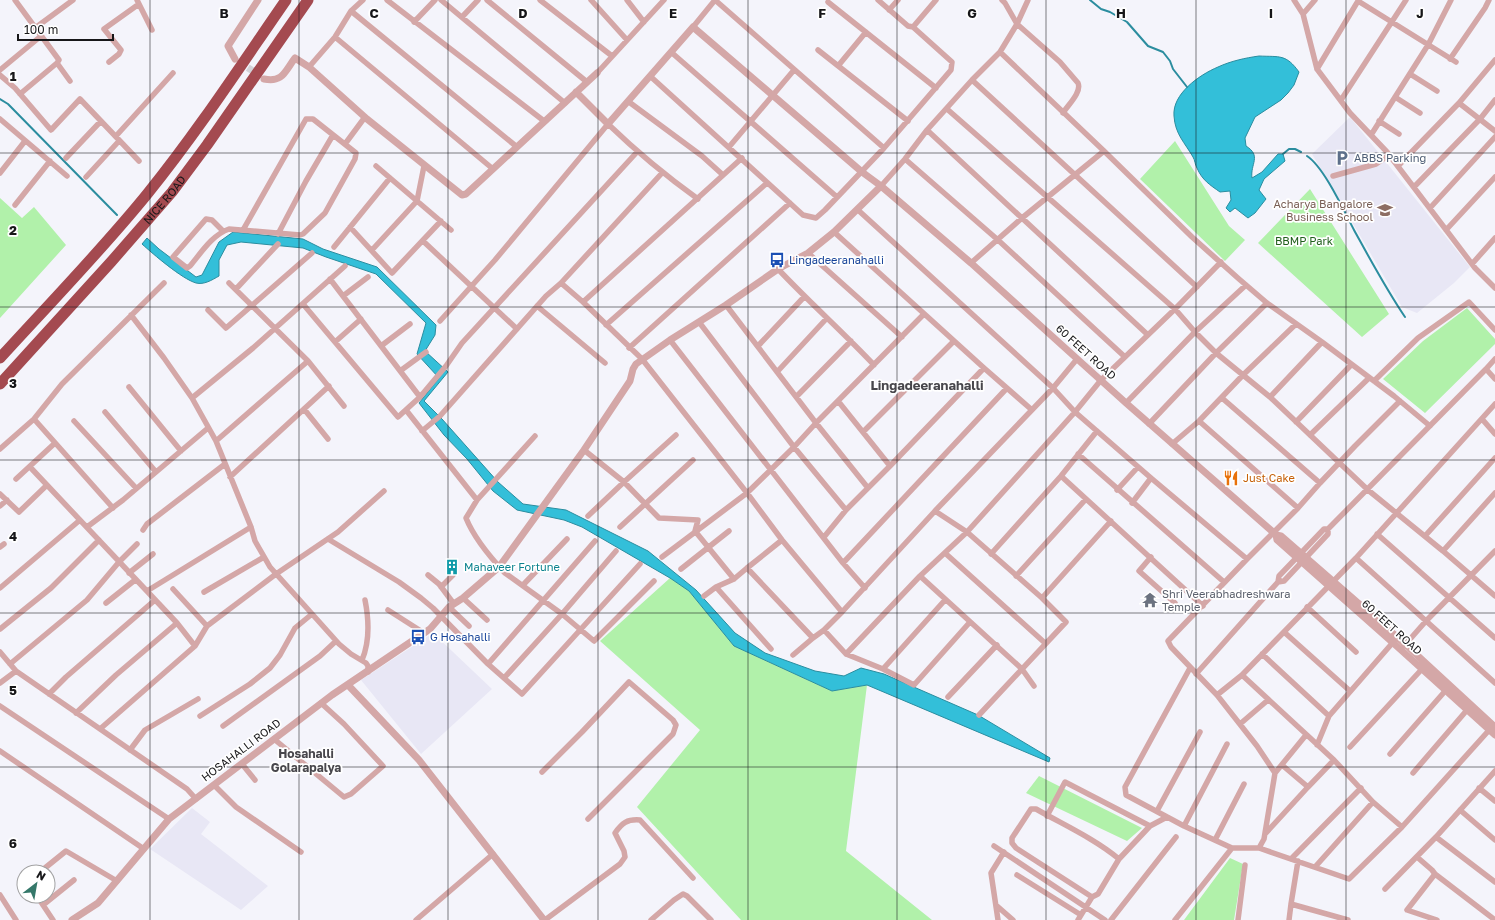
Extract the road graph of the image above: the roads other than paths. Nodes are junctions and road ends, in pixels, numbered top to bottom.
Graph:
1 (15, 0) edge
2 (73, 0) edge
3 (258, 0) edge
4 (286, 0) edge
5 (308, 0) edge
6 (363, 0) edge
7 (387, 0) edge
8 (435, 0) edge
9 (441, 0) edge
10 (478, 0) edge
11 (487, 0) edge
12 (540, 0) edge
13 (591, 0) edge
14 (627, 0) edge
15 (664, 0) edge
16 (714, 0) edge
17 (878, 0) edge
18 (898, 0) edge
19 (936, 0) edge
20 (1002, 0) edge
21 (1028, 0) edge
22 (1294, 0) edge
23 (1315, 0) edge
24 (1406, 0) edge
25 (1452, 0) edge
26 (1488, 0) edge
27 (1358, 1) edge
28 (138, 2) edge
29 (828, 2) dead end
30 (890, 10) junction
31 (351, 11) junction
32 (1303, 14) junction
33 (462, 17) junction
34 (414, 22) junction
35 (644, 22) junction
36 (1391, 22) junction
37 (1017, 24) junction
38 (692, 27) junction
39 (913, 27) junction
40 (36, 28) junction
41 (152, 30) dead end
42 (866, 32) junction
43 (41, 36) junction
44 (335, 37) junction
45 (627, 40) junction
46 (1428, 46) junction
47 (818, 50) dead end
48 (671, 52) junction
49 (1000, 52) junction
50 (612, 56) junction
51 (235, 59) tunnel mouth
52 (1450, 59) junction
53 (1495, 60) edge
54 (109, 62) dead end
55 (1456, 62) dead end
56 (57, 63) junction
57 (838, 66) junction
58 (309, 67) junction
59 (1317, 69) junction
60 (0, 70) edge
61 (794, 70) junction
62 (173, 73) dead end
63 (597, 73) joint
64 (1410, 74) junction
65 (0, 75) edge
66 (650, 76) junction
67 (264, 79) dead end
68 (972, 80) junction
69 (70, 81) dead end
70 (587, 82) junction
71 (936, 88) junction
72 (1437, 91) dead end
73 (576, 92) junction
74 (20, 94) junction
75 (773, 95) junction
76 (1395, 97) junction
77 (1341, 100) junction
78 (1495, 100) edge
79 (629, 102) junction
80 (565, 103) junction
81 (1459, 103) junction
82 (947, 109) junction
83 (1063, 113) junction
84 (1420, 113) dead end
85 (365, 117) junction
86 (1480, 119) junction
87 (0, 120) edge
88 (101, 121) junction
89 (544, 121) junction
90 (908, 121) junction
91 (1379, 121) junction
92 (750, 122) junction
93 (608, 124) junction
94 (927, 130) junction
95 (1495, 131) edge
96 (1371, 134) junction
97 (1399, 134) dead end
98 (333, 135) junction
99 (1495, 137) edge
100 (117, 139) junction
101 (25, 141) junction
102 (345, 144) junction
103 (517, 147) junction
104 (729, 147) junction
105 (884, 148) junction
106 (1104, 151) junction
107 (637, 152) junction
108 (1389, 155) junction
109 (66, 158) dead end
110 (742, 158) junction
111 (905, 159) junction
112 (50, 161) junction
113 (138, 161) dead end
114 (376, 166) dead end
115 (424, 166) junction
116 (1398, 166) junction
117 (493, 169) junction
118 (862, 172) junction
119 (0, 173) edge
120 (662, 173) junction
121 (724, 175) junction
122 (1076, 175) junction
123 (67, 176) dead end
124 (1333, 176) dead end
125 (86, 177) dead end
126 (1495, 177) edge
127 (390, 178) junction
128 (768, 183) junction
129 (881, 186) junction
130 (1414, 188) junction
131 (837, 198) junction
132 (1048, 198) junction
133 (698, 199) junction
134 (417, 201) junction
135 (790, 203) junction
136 (15, 205) dead end
137 (1430, 208) junction
138 (858, 210) junction
139 (1022, 218) junction
140 (441, 221) junction
141 (350, 227) junction
142 (243, 230) junction
143 (451, 230) dead end
144 (1446, 230) junction
145 (223, 231) junction
146 (834, 232) junction
147 (278, 234) junction
148 (1495, 238) edge
149 (998, 240) junction
150 (423, 242) junction
151 (278, 244) dead end
152 (334, 247) dead end
153 (372, 250) junction
154 (312, 253) dead end
155 (808, 253) junction
156 (1221, 262) junction
157 (971, 263) junction
158 (1472, 264) junction
159 (345, 266) dead end
160 (778, 269) junction
161 (368, 277) dead end
162 (330, 279) junction
163 (164, 283) dead end
164 (229, 283) dead end
165 (560, 283) junction
166 (1246, 285) junction
167 (472, 287) junction
168 (1198, 287) junction
169 (1495, 287) edge
170 (236, 289) junction
171 (343, 296) junction
172 (804, 297) junction
173 (583, 302) junction
174 (1267, 303) junction
175 (303, 304) junction
176 (726, 305) junction
177 (252, 306) junction
178 (537, 306) junction
179 (495, 309) junction
180 (1175, 309) junction
181 (208, 310) dead end
182 (924, 314) junction
183 (131, 315) junction
184 (827, 318) junction
185 (361, 319) junction
186 (440, 321) dead end
187 (699, 322) junction
188 (410, 324) dead end
189 (1296, 324) junction
190 (606, 325) junction
191 (275, 329) junction
192 (517, 329) junction
193 (1495, 330) edge
194 (1195, 332) junction
195 (1148, 335) junction
196 (902, 337) junction
197 (670, 340) junction
198 (851, 341) junction
199 (954, 341) junction
200 (335, 342) junction
201 (1322, 342) junction
202 (381, 346) junction
203 (758, 346) junction
204 (629, 348) junction
205 (426, 352) dead end
206 (1216, 353) junction
207 (1125, 357) junction
208 (0, 358) edge
209 (642, 359) junction
210 (1077, 359) junction
211 (1495, 359) edge
212 (308, 361) junction
213 (605, 363) dead end
214 (874, 365) junction
215 (1351, 365) junction
216 (984, 368) junction
217 (1486, 369) junction
218 (400, 370) junction
219 (777, 372) junction
220 (1242, 375) junction
221 (1371, 379) junction
222 (1495, 379) edge
223 (1100, 380) junction
224 (0, 384) edge
225 (329, 386) junction
226 (129, 387) dead end
227 (1007, 388) junction
228 (1053, 388) junction
229 (797, 396) junction
230 (420, 397) junction
231 (1270, 397) junction
232 (192, 398) junction
233 (1222, 398) junction
234 (838, 401) junction
235 (1400, 402) junction
236 (1126, 404) junction
237 (1495, 404) edge
238 (344, 406) dead end
239 (304, 409) junction
240 (406, 410) junction
241 (1032, 410) junction
242 (105, 412) dead end
243 (1075, 412) junction
244 (34, 419) junction
245 (1482, 419) junction
246 (74, 420) dead end
247 (1199, 421) junction
248 (1296, 422) junction
249 (816, 423) junction
250 (1150, 424) junction
251 (1430, 426) junction
252 (208, 428) junction
253 (422, 431) junction
254 (1097, 431) junction
255 (863, 432) junction
256 (1495, 434) edge
257 (676, 435) dead end
258 (1310, 435) junction
259 (535, 436) dead end
260 (328, 439) dead end
261 (216, 441) junction
262 (55, 443) junction
263 (1172, 444) junction
264 (794, 447) junction
265 (0, 450) edge
266 (182, 450) junction
267 (584, 450) junction
268 (1078, 454) junction
269 (1495, 458) edge
270 (693, 460) dead end
271 (1340, 462) junction
272 (225, 464) junction
273 (890, 466) junction
274 (30, 467) junction
275 (1138, 467) junction
276 (771, 470) junction
277 (156, 472) junction
278 (1061, 476) junction
279 (230, 477) junction
280 (1151, 478) junction
281 (16, 479) dead end
282 (624, 482) junction
283 (1320, 483) junction
284 (47, 485) junction
285 (136, 488) junction
286 (868, 488) junction
287 (1117, 490) junction
288 (1368, 490) junction
289 (384, 491) dead end
290 (748, 493) junction
291 (1495, 493) edge
292 (0, 494) edge
293 (1086, 499) junction
294 (7, 500) junction
295 (477, 500) junction
296 (1132, 502) junction
297 (645, 504) junction
298 (0, 506) edge
299 (113, 508) junction
300 (1298, 508) junction
301 (846, 510) junction
302 (935, 511) junction
303 (1396, 512) junction
304 (588, 516) dead end
305 (80, 520) junction
306 (1111, 522) junction
307 (87, 527) junction
308 (251, 527) junction
309 (620, 527) dead end
310 (144, 530) dead end
311 (695, 531) junction
312 (729, 531) dead end
313 (967, 532) junction
314 (1274, 534) junction
315 (1377, 534) junction
316 (1425, 536) junction
317 (824, 538) junction
318 (328, 539) junction
319 (567, 539) dead end
320 (100, 540) junction
321 (782, 540) junction
322 (596, 541) dead end
323 (137, 544) dead end
324 (708, 547) junction
325 (616, 551) dead end
326 (1443, 551) junction
327 (1495, 552) edge
328 (153, 554) dead end
329 (945, 554) junction
330 (991, 554) junction
331 (264, 557) junction
332 (662, 557) dead end
333 (1151, 557) junction
334 (1301, 558) junction
335 (1356, 558) junction
336 (1247, 559) junction
337 (119, 562) junction
338 (843, 563) junction
339 (640, 564) dead end
340 (499, 567) junction
341 (747, 568) junction
342 (681, 569) dead end
343 (129, 573) junction
344 (276, 574) junction
345 (453, 574) dead end
346 (428, 575) dead end
347 (920, 576) junction
348 (1016, 576) junction
349 (1471, 576) junction
350 (734, 579) junction
351 (135, 580) junction
352 (654, 581) dead end
353 (1224, 582) junction
354 (1330, 583) junction
355 (523, 585) junction
356 (441, 587) junction
357 (716, 587) junction
358 (0, 588) edge
359 (864, 588) junction
360 (174, 589) dead end
361 (147, 591) junction
362 (204, 592) dead end
363 (704, 596) dead end
364 (1495, 596) edge
365 (462, 598) junction
366 (1042, 598) junction
367 (1449, 598) junction
368 (155, 600) junction
369 (365, 600) dead end
370 (542, 600) junction
371 (945, 600) junction
372 (1175, 602) dead end
373 (106, 603) dead end
374 (452, 605) junction
375 (1203, 606) junction
376 (1307, 607) junction
377 (388, 610) dead end
378 (842, 612) junction
379 (312, 614) junction
380 (562, 614) junction
381 (441, 617) junction
382 (487, 620) dead end
383 (1426, 621) junction
384 (970, 622) junction
385 (177, 623) junction
386 (207, 626) junction
387 (469, 626) dead end
388 (580, 628) junction
389 (0, 629) edge
390 (824, 630) junction
391 (1284, 632) junction
392 (424, 633) junction
393 (813, 638) junction
394 (1495, 638) edge
395 (1395, 640) junction
396 (336, 641) junction
397 (1045, 643) junction
398 (997, 645) junction
399 (195, 646) junction
400 (1403, 647) junction
401 (771, 650) dead end
402 (0, 652) edge
403 (1356, 652) dead end
404 (846, 654) junction
405 (1262, 654) junction
406 (793, 655) dead end
407 (362, 660) junction
408 (10, 664) junction
409 (488, 664) junction
410 (1190, 668) junction
411 (884, 669) junction
412 (1022, 669) junction
413 (1422, 669) junction
414 (16, 672) junction
415 (368, 672) junction
416 (1196, 674) junction
417 (1242, 675) junction
418 (504, 678) junction
419 (0, 683) edge
420 (1495, 683) edge
421 (348, 685) junction
422 (1034, 686) dead end
423 (1446, 690) junction
424 (1350, 691) junction
425 (49, 694) junction
426 (1217, 695) junction
427 (948, 697) dead end
428 (198, 698) dead end
429 (1268, 700) junction
430 (321, 703) junction
431 (0, 706) edge
432 (1467, 710) junction
433 (76, 713) junction
434 (979, 715) dead end
435 (200, 716) dead end
436 (1329, 716) junction
437 (1240, 724) junction
438 (223, 726) dead end
439 (1492, 727) edge
440 (100, 729) junction
441 (1200, 732) dead end
442 (1306, 735) junction
443 (1495, 735) edge
444 (274, 739) junction
445 (1227, 744) dead end
446 (1317, 745) junction
447 (1350, 747) dead end
448 (130, 750) junction
449 (0, 751) edge
450 (1390, 754) dead end
451 (1334, 760) junction
452 (242, 764) junction
453 (1282, 765) junction
454 (1495, 771) edge
455 (542, 772) dead end
456 (1275, 773) junction
457 (1413, 773) dead end
458 (255, 780) dead end
459 (1244, 784) dead end
460 (214, 785) junction
461 (1308, 787) junction
462 (1361, 788) junction
463 (1479, 788) junction
464 (196, 799) junction
465 (1495, 801) edge
466 (1373, 802) junction
467 (1460, 810) junction
468 (1157, 811) junction
469 (1047, 816) junction
470 (1167, 817) junction
471 (169, 819) junction
472 (588, 819) dead end
473 (1150, 826) junction
474 (1184, 826) junction
475 (1402, 827) junction
476 (1264, 835) junction
477 (1176, 837) dead end
478 (1436, 837) junction
479 (1215, 840) junction
480 (1495, 840) edge
481 (994, 846) dead end
482 (1232, 848) junction
483 (1259, 848) junction
484 (144, 849) junction
485 (302, 852) dead end
486 (1004, 852) junction
487 (492, 854) junction
488 (1417, 857) junction
489 (1119, 859) junction
490 (1291, 859) junction
491 (1298, 861) junction
492 (49, 864) edge
493 (1245, 865) dead end
494 (1315, 867) junction
495 (1435, 874) junction
496 (1017, 875) dead end
497 (693, 878) dead end
498 (74, 880) dead end
499 (117, 881) junction
500 (1495, 882) edge
501 (1385, 890) dead end
502 (0, 895) edge
503 (1092, 897) junction
504 (1291, 904) junction
505 (43, 905) joint
506 (997, 906) junction
507 (1086, 907) junction
508 (1079, 918) edge
509 (16, 920) edge
510 (53, 920) edge
511 (72, 920) edge
512 (416, 920) edge
513 (544, 920) edge
514 (651, 920) edge
515 (711, 920) edge
516 (998, 920) edge
517 (1013, 920) edge
518 (1105, 920) edge
519 (1111, 920) edge
520 (1175, 920) edge
521 (1238, 920) edge
522 (1289, 920) edge
523 (1348, 920) edge
524 (1437, 920) edge
525 (1495, 920) edge

1 - 40 street
2 - 40 street
3 - 51 street
4 - 208 highway, NICE ROAD
5 - 224 highway, NICE ROAD
6 - 31 street
7 - 34 street
8 - 34 street
9 - 33 street
10 - 33 street
11 - 70 street
12 - 50 street
13 - 45 street
14 - 35 street
15 - 35 street
16 - 38 street
16 - 61 street
17 - 30 street
18 - 30 street
19 - 39 street
20 - 37 street
21 - 37 street
22 - 32 street
23 - 32 street
24 - 36 street
25 - 46 street
26 - 52 street
27 - 36 street
27 - 59 street
28 - 41 street
28 - 54 street
29 - 42 street
30 - 39 street
31 - 44 street
31 - 103 street
32 - 59 street
33 - 80 street
34 - 89 street
35 - 45 street
36 - 46 street
36 - 77 street
37 - 49 street
37 - 83 street
38 - 48 street
38 - 75 street, 60 FEET ROAD
39 - 71 street
40 - 43 street
42 - 57 street
42 - 71 street
43 - 56 street
43 - 60 street
44 - 58 street
44 - 117 street
45 - 50 street
46 - 52 street
46 - 64 street
47 - 57 street
48 - 66 street
48 - 92 street
49 - 68 street
49 - 83 street
50 - 63 street
52 - 55 street
53 - 81 street
56 - 69 street
56 - 74 street
57 - 90 street
58 - 67 street
58 - 85 street
59 - 77 street
61 - 75 street
61 - 105 street
62 - 100 street
63 - 70 street
64 - 72 street
64 - 76 street
65 - 74 street
66 - 79 street
66 - 104 street
68 - 82 street
68 - 122 street
70 - 73 street
71 - 90 street
73 - 80 street
73 - 93 street
74 - 88 street
75 - 92 street
75 - 118 street, 60 FEET ROAD
76 - 84 street
76 - 91 street
77 - 96 street
78 - 86 street
79 - 93 street
79 - 121 street
80 - 89 street
81 - 86 street
81 - 116 street
82 - 94 street
82 - 132 street
83 - 106 street
85 - 102 street
85 - 115 street
86 - 95 street
86 - 130 street
87 - 101 street
88 - 100 street
88 - 109 street
89 - 103 street
90 - 105 street
91 - 96 street
91 - 97 street
92 - 104 street
92 - 131 street
93 - 107 street
93 - 167 street
94 - 111 street
94 - 139 street
96 - 108 street
98 - 102 street
98 - 142 street
98 - 147 street
99 - 137 street
100 - 113 street
100 - 125 street
101 - 112 street
101 - 119 street
102 - 147 street
103 - 117 street
104 - 110 street
105 - 118 street
106 - 122 street
106 - 156 street
107 - 120 street
107 - 179 street
108 - 116 street
108 - 124 street
110 - 121 street
110 - 128 street
111 - 129 street
111 - 149 street
112 - 123 street
112 - 136 street
114 - 127 street
115 - 117 street
115 - 134 street
116 - 130 street
118 - 129 street, 60 FEET ROAD
118 - 131 street
120 - 133 street
120 - 165 street
121 - 133 street
122 - 132 street
122 - 168 street
126 - 144 street
127 - 134 street
127 - 141 street
128 - 135 street
128 - 190 street
129 - 138 street
129 - 157 street, 60 FEET ROAD
130 - 137 street
131 - 135 street
132 - 139 street
132 - 180 street
133 - 173 street
134 - 140 street
134 - 153 street
135 - 204 street
137 - 144 street
138 - 146 street
138 - 228 street
139 - 149 street
139 - 195 street
140 - 143 street
140 - 150 street
141 - 152 street
141 - 153 street
142 - 145 street
142 - 147 street
144 - 158 street
145 - 145 street
146 - 155 street
146 - 182 street
148 - 158 street
149 - 157 street
149 - 207 street
150 - 153 street
150 - 167 street
151 - 170 street
154 - 177 street
155 - 160 street
155 - 196 street
156 - 166 street
156 - 168 street
157 - 210 street, 60 FEET ROAD
158 - 169 street
159 - 162 street
160 - 172 street
160 - 176 street
161 - 171 street
162 - 171 street
162 - 175 street
163 - 183 street
164 - 170 street
165 - 173 street
165 - 178 street
166 - 174 street
166 - 194 street
167 - 179 street
167 - 186 street
168 - 180 street
170 - 177 street
171 - 185 street
172 - 184 street
172 - 203 street
173 - 190 street
174 - 189 street
174 - 206 street
175 - 191 street
175 - 200 street
176 - 187 street
176 - 203 street
177 - 181 street
177 - 191 street
178 - 192 street
178 - 213 street
179 - 192 street
179 - 230 street
180 - 194 street
180 - 195 street
182 - 196 street
182 - 199 street
183 - 232 street
183 - 244 street
184 - 198 street
184 - 219 street
185 - 200 street
185 - 202 street
187 - 197 street
187 - 264 street
188 - 202 street
189 - 201 street
189 - 220 street
190 - 204 street
191 - 212 street
191 - 232 street
192 - 253 street
193 - 221 street
194 - 206 street
194 - 236 street
195 - 207 street
196 - 214 street
197 - 209 street
197 - 276 street
198 - 214 street
198 - 229 street
199 - 216 street
199 - 255 street
200 - 240 street
201 - 215 street
201 - 231 street
202 - 218 street
203 - 219 street
204 - 209 street
205 - 218 street
206 - 220 street
206 - 250 street
207 - 223 street
209 - 267 street, HOSAHALLI ROAD
209 - 290 street
210 - 223 street, 60 FEET ROAD
210 - 228 street
211 - 217 street
212 - 225 street
212 - 261 street
214 - 234 street
215 - 221 street
215 - 248 street
216 - 227 street
216 - 273 street
217 - 222 street
217 - 251 street
218 - 230 street
219 - 229 street
220 - 231 street
220 - 233 street
221 - 235 street
221 - 258 street
223 - 236 street, 60 FEET ROAD
223 - 243 street
225 - 238 street
225 - 239 street
226 - 266 street
227 - 241 street
227 - 338 street
228 - 241 street
228 - 243 street
229 - 249 street
230 - 240 street
231 - 248 street
232 - 252 street
233 - 247 street
233 - 283 street
234 - 249 street
234 - 255 street
235 - 251 street
235 - 271 street
236 - 250 street, 60 FEET ROAD
237 - 245 street
239 - 260 street
239 - 279 street
240 - 253 street
241 - 302 street
242 - 277 street
243 - 254 street
243 - 313 street
244 - 262 street
244 - 265 street
245 - 256 street
245 - 303 street
246 - 285 street
247 - 263 street
247 - 300 street
248 - 258 street
249 - 264 street
249 - 286 street
250 - 263 street, 60 FEET ROAD
251 - 288 street
252 - 261 street
252 - 266 street
253 - 295 street
254 - 268 street
254 - 275 street
255 - 273 street
257 - 282 street
258 - 271 street
259 - 295 street
261 - 272 street
262 - 274 street
262 - 299 street
263 - 314 street, 60 FEET ROAD
264 - 276 street
264 - 301 street
266 - 277 street
267 - 282 street
267 - 340 street, HOSAHALLI ROAD
268 - 278 street
268 - 287 street
269 - 316 street
270 - 297 street
271 - 283 street
271 - 288 street
272 - 279 street
272 - 310 street
273 - 286 street
274 - 281 street
274 - 284 street
275 - 280 street
275 - 287 street
276 - 290 street
276 - 317 street
277 - 285 street
278 - 293 street
278 - 330 street
279 - 308 street
280 - 296 street
280 - 336 street
282 - 297 street
282 - 304 street
283 - 300 street
284 - 294 street
284 - 305 street
285 - 299 street
286 - 301 street
287 - 296 street
288 - 303 street
288 - 334 street
289 - 318 street
290 - 311 street
290 - 321 street
291 - 326 street
292 - 294 street
293 - 306 street
293 - 348 street
294 - 298 street
295 - 340 street
296 - 353 street
297 - 309 street
297 - 311 street
299 - 307 street
300 - 314 street
301 - 317 street
302 - 313 street
302 - 359 street
303 - 315 street
303 - 316 street
305 - 307 street
305 - 358 street
306 - 333 street
306 - 366 street
307 - 320 street
308 - 331 street
308 - 361 street
311 - 324 street
311 - 332 street
312 - 324 street
313 - 329 street
313 - 330 street
314 - 334 street, 60 FEET ROAD
314 - 336 street
315 - 335 street
315 - 367 street
316 - 326 street
317 - 338 street
318 - 344 street
318 - 381 street
319 - 355 street
320 - 337 street
320 - 389 street
321 - 341 street
321 - 378 street
322 - 370 street
323 - 337 street
324 - 342 street
324 - 350 street
325 - 380 street
326 - 349 street
327 - 349 street
328 - 343 street
329 - 347 street
329 - 397 street
330 - 348 street
331 - 344 street
331 - 362 street
333 - 372 street
333 - 375 street
334 - 354 street, 60 FEET ROAD
334 - 416 street
335 - 354 street
335 - 383 street
336 - 353 street
337 - 343 street
337 - 408 street
338 - 359 street
339 - 388 street
340 - 355 street
340 - 365 street, HOSAHALLI ROAD
341 - 350 street
341 - 393 street
343 - 351 street
344 - 379 street
344 - 386 street
345 - 356 street
346 - 356 street
347 - 371 street
347 - 404 street
348 - 366 street
349 - 364 street
349 - 367 street
350 - 357 street
351 - 361 street
351 - 373 street
352 - 388 street
353 - 375 street
354 - 376 street
354 - 395 street, 60 FEET ROAD
355 - 370 street
356 - 374 street
357 - 363 street
357 - 401 street
359 - 378 street
360 - 386 street
361 - 368 street
365 - 374 street, HOSAHALLI ROAD
365 - 382 street
366 - 397 street
367 - 383 street
367 - 394 street
368 - 385 street
368 - 425 street
369 - 407 street
370 - 380 street
370 - 409 street
371 - 384 street
371 - 411 street
374 - 381 street, HOSAHALLI ROAD
374 - 387 street
375 - 410 street
376 - 391 street
376 - 403 street
377 - 392 street
378 - 390 street
379 - 396 street
379 - 435 street
380 - 388 street
380 - 418 street
381 - 392 street, HOSAHALLI ROAD
381 - 409 street
383 - 400 street
383 - 420 street
384 - 398 street
384 - 411 street
385 - 399 street
385 - 433 street
386 - 399 street
388 - 418 street
390 - 393 street
390 - 404 street
391 - 405 street
391 - 424 street
392 - 415 street, HOSAHALLI ROAD
393 - 406 street
395 - 400 street, 60 FEET ROAD
395 - 424 street
396 - 407 street
396 - 438 street
397 - 412 street
398 - 412 street
398 - 427 street
399 - 440 street
400 - 413 street, 60 FEET ROAD
400 - 439 street, 60 FEET ROAD
402 - 408 street
404 - 411 street
405 - 417 street
405 - 436 street
407 - 415 street
408 - 414 street
409 - 418 street
410 - 416 street
410 - 468 street
412 - 422 street
412 - 434 street
413 - 423 street, 60 FEET ROAD
413 - 447 street
414 - 419 street
414 - 425 street
415 - 421 street, HOSAHALLI ROAD
416 - 426 street
417 - 426 street
417 - 429 street
421 - 430 street, HOSAHALLI ROAD
421 - 487 street
423 - 432 street, 60 FEET ROAD
423 - 450 street
424 - 436 street
425 - 433 street
426 - 437 street
428 - 448 street
429 - 437 street
429 - 442 street
430 - 444 street, HOSAHALLI ROAD
430 - 444 street
431 - 471 street
432 - 439 street, 60 FEET ROAD
432 - 457 street
433 - 440 street
436 - 446 street
437 - 456 street
439 - 443 street, 60 FEET ROAD
439 - 475 street
440 - 448 street
441 - 468 street
442 - 446 street
442 - 453 street
444 - 452 street, HOSAHALLI ROAD
445 - 474 street
446 - 451 street
448 - 464 street
449 - 484 street
451 - 461 street
451 - 462 street
452 - 458 street
452 - 460 street, HOSAHALLI ROAD
453 - 456 street
453 - 461 street
454 - 463 street
455 - 472 street
456 - 476 street
459 - 479 street
460 - 464 street, HOSAHALLI ROAD
460 - 485 street
461 - 476 street
462 - 466 street
462 - 490 street
463 - 465 street
463 - 467 street
464 - 471 street, HOSAHALLI ROAD
466 - 475 street
466 - 494 street
467 - 478 street
467 - 480 street
468 - 470 street
469 - 473 street
469 - 489 street
469 - 503 street
470 - 473 street
470 - 474 street
471 - 484 street, HOSAHALLI ROAD
473 - 489 street
474 - 479 street
475 - 494 street
476 - 483 street
477 - 519 street
478 - 488 street
478 - 500 street
479 - 482 street
481 - 486 street
482 - 483 street
482 - 520 street
483 - 490 street
484 - 499 street, HOSAHALLI ROAD
486 - 506 street
486 - 507 street
487 - 512 street
487 - 513 street
488 - 495 street
488 - 501 street
489 - 503 street
490 - 491 street
491 - 494 street
491 - 504 street
492 - 499 street
493 - 521 street
495 - 524 street
495 - 525 street
496 - 508 street
497 - 513 street
498 - 505 street
499 - 511 street, HOSAHALLI ROAD
502 - 509 street
503 - 507 street
504 - 522 street
504 - 523 street
505 - 510 street
506 - 516 street
506 - 517 street
507 - 508 street
507 - 518 street
514 - 515 street

